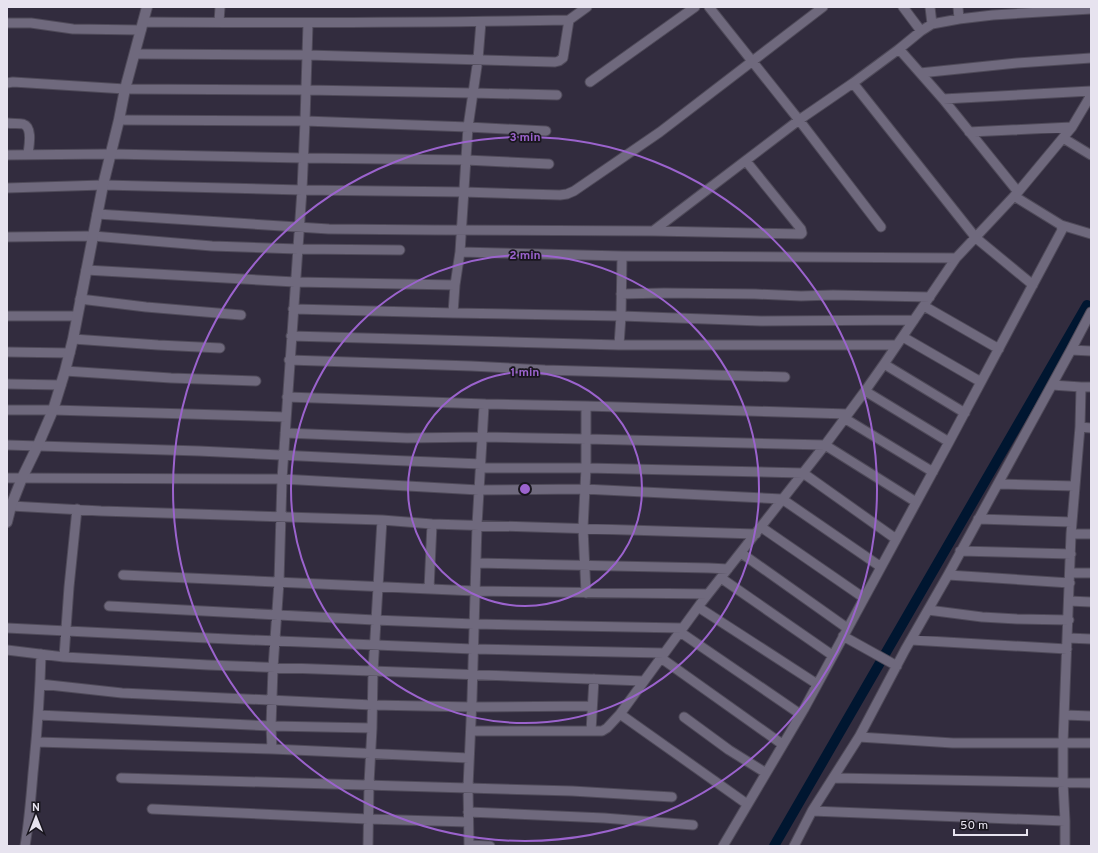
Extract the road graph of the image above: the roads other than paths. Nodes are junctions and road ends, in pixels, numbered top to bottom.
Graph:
1 (147, 7) edge
2 (220, 7) edge
3 (587, 7) edge
4 (695, 7) edge
5 (709, 7) edge
6 (823, 7) edge
7 (903, 7) edge
8 (930, 7) edge
9 (958, 7) edge
10 (1091, 9) edge
11 (993, 11) edge
12 (959, 19) junction
13 (569, 20) junction
14 (219, 22) junction
15 (481, 22) junction
16 (7, 23) edge
17 (308, 23) junction
18 (932, 24) junction
19 (142, 26) junction
20 (921, 31) junction
21 (899, 49) junction
22 (135, 54) junction
23 (307, 55) junction
24 (1091, 58) edge
25 (478, 59) junction
26 (752, 61) junction
27 (920, 73) junction
28 (590, 82) dead end
29 (7, 83) edge
30 (853, 83) junction
31 (125, 89) junction
32 (306, 90) junction
33 (1091, 91) edge
34 (472, 93) junction
35 (557, 95) dead end
36 (1091, 95) edge
37 (944, 99) junction
38 (119, 120) junction
39 (799, 120) junction
40 (305, 121) junction
41 (7, 124) edge
42 (468, 127) junction
43 (1072, 127) junction
44 (546, 131) dead end
45 (969, 132) junction
46 (1062, 138) junction
47 (28, 154) junction
48 (111, 154) junction
49 (7, 155) edge
50 (1091, 155) edge
51 (303, 158) junction
52 (466, 160) junction
53 (746, 161) junction
54 (549, 164) dead end
55 (103, 185) junction
56 (7, 188) edge
57 (302, 190) junction
58 (463, 192) junction
59 (1016, 194) junction
60 (97, 214) junction
61 (1061, 225) junction
62 (299, 227) junction
63 (881, 227) dead end
64 (461, 229) junction
65 (653, 231) junction
66 (1091, 234) edge
67 (93, 236) junction
68 (7, 237) edge
69 (976, 238) junction
70 (298, 249) junction
71 (400, 250) dead end
72 (460, 252) junction
73 (622, 256) junction
74 (956, 258) junction
75 (86, 270) junction
76 (295, 282) junction
77 (455, 285) junction
78 (1033, 285) junction
79 (621, 294) junction
80 (930, 297) junction
81 (80, 299) junction
82 (924, 306) junction
83 (293, 309) junction
84 (1091, 312) edge
85 (453, 313) junction
86 (241, 315) dead end
87 (7, 316) edge
88 (77, 316) junction
89 (621, 316) junction
90 (914, 320) junction
91 (291, 336) junction
92 (903, 337) junction
93 (73, 339) junction
94 (619, 345) junction
95 (896, 345) junction
96 (220, 348) dead end
97 (999, 349) junction
98 (1071, 350) junction
99 (1091, 351) edge
100 (7, 352) edge
101 (70, 353) junction
102 (289, 360) junction
103 (884, 364) junction
104 (65, 371) junction
105 (785, 377) dead end
106 (256, 380) dead end
107 (981, 382) junction
108 (7, 384) edge
109 (61, 385) junction
110 (1052, 385) junction
111 (1081, 387) junction
112 (1091, 387) edge
113 (865, 391) junction
114 (287, 397) junction
115 (485, 404) junction
116 (586, 406) junction
117 (7, 410) edge
118 (53, 410) junction
119 (965, 413) junction
120 (846, 416) junction
121 (286, 417) junction
122 (1080, 427) junction
123 (1091, 428) edge
124 (285, 433) junction
125 (482, 438) junction
126 (587, 439) junction
127 (950, 442) junction
128 (7, 445) edge
129 (38, 445) junction
130 (825, 445) junction
131 (284, 456) junction
132 (480, 466) junction
133 (586, 468) junction
134 (933, 472) junction
135 (803, 473) junction
136 (7, 478) edge
137 (22, 478) junction
138 (282, 479) junction
139 (998, 484) junction
140 (1075, 486) junction
141 (584, 489) junction
142 (479, 490) junction
143 (782, 499) junction
144 (916, 502) junction
145 (11, 506) junction
146 (76, 509) junction
147 (281, 517) junction
148 (978, 519) junction
149 (382, 520) junction
150 (7, 522) edge
151 (1072, 522) junction
152 (432, 524) junction
153 (477, 525) junction
154 (583, 528) junction
155 (758, 530) junction
156 (1071, 534) junction
157 (1091, 534) edge
158 (896, 539) junction
159 (960, 551) junction
160 (741, 553) junction
161 (1071, 554) junction
162 (476, 563) junction
163 (584, 566) junction
164 (881, 567) junction
165 (728, 569) junction
166 (1070, 572) junction
167 (1091, 573) edge
168 (123, 575) dead end
169 (948, 575) junction
170 (721, 578) junction
171 (279, 582) junction
172 (1070, 583) junction
173 (378, 586) junction
174 (430, 589) junction
175 (475, 591) junction
176 (586, 592) junction
177 (708, 594) junction
178 (864, 598) junction
179 (1069, 601) junction
180 (1091, 602) edge
181 (109, 606) dead end
182 (698, 607) junction
183 (928, 610) junction
184 (278, 615) junction
185 (375, 620) junction
186 (1068, 620) junction
187 (474, 624) junction
188 (7, 628) edge
189 (681, 630) junction
190 (66, 631) junction
191 (845, 632) junction
192 (1068, 638) junction
193 (1091, 639) edge
194 (911, 640) junction
195 (276, 641) junction
196 (374, 645) junction
197 (1067, 649) junction
198 (7, 650) edge
199 (473, 650) junction
200 (41, 654) junction
201 (832, 655) junction
202 (663, 656) junction
203 (64, 657) junction
204 (896, 666) junction
205 (273, 668) junction
206 (373, 671) junction
207 (472, 674) junction
208 (594, 679) junction
209 (644, 681) junction
210 (40, 684) junction
211 (817, 684) junction
212 (272, 700) junction
213 (372, 705) junction
214 (592, 706) junction
215 (472, 707) junction
216 (620, 714) junction
217 (800, 714) junction
218 (38, 715) junction
219 (1064, 715) junction
220 (1091, 716) edge
221 (684, 717) dead end
222 (271, 726) junction
223 (372, 728) junction
224 (471, 731) junction
225 (591, 731) junction
226 (859, 738) junction
227 (36, 742) junction
228 (1063, 743) junction
229 (1091, 743) edge
230 (782, 744) junction
231 (272, 750) junction
232 (371, 754) junction
233 (469, 758) junction
234 (766, 773) junction
235 (121, 778) dead end
236 (834, 778) junction
237 (1063, 782) junction
238 (1091, 783) edge
239 (368, 784) junction
240 (468, 787) junction
241 (672, 797) dead end
242 (747, 804) junction
243 (152, 809) dead end
244 (812, 811) junction
245 (468, 812) junction
246 (368, 819) junction
247 (1065, 821) junction
248 (468, 822) junction
249 (693, 825) dead end
250 (469, 845) edge
251 (25, 846) edge
252 (368, 846) edge
253 (490, 846) edge
254 (723, 846) edge
255 (794, 846) edge
256 (1065, 846) edge

1 - 19 street
2 - 14 street
3 - 13 street
4 - 28 street
5 - 26 street
6 - 26 street
7 - 20 street
8 - 18 street
9 - 12 street
10 - 11 street
11 - 12 street
12 - 18 street
13 - 15 street
13 - 25 street
14 - 17 street
14 - 19 street
15 - 17 street
15 - 25 street
16 - 19 street
17 - 23 street
18 - 20 street
19 - 22 street
20 - 21 street
21 - 27 street
21 - 30 street
22 - 23 street
22 - 31 street
23 - 25 street
23 - 32 street
24 - 27 street
25 - 34 street
26 - 39 street
26 - 58 street
27 - 37 street
29 - 31 street
30 - 39 street
30 - 69 street
31 - 32 street
31 - 38 street
32 - 34 street
32 - 40 street
33 - 37 street
34 - 35 street
34 - 42 street
36 - 43 street
37 - 45 street
38 - 40 street
38 - 48 street
39 - 53 street
39 - 63 street
40 - 42 street
40 - 51 street
41 - 47 street
42 - 44 street
42 - 52 street
43 - 45 street
43 - 46 street
45 - 59 street
46 - 50 street
46 - 59 street
47 - 48 street
47 - 49 street
48 - 51 street
48 - 55 street
51 - 52 street
51 - 57 street
52 - 54 street
52 - 58 street
53 - 65 street
53 - 65 street
55 - 56 street
55 - 57 street
55 - 60 street
57 - 58 street
57 - 62 street
58 - 64 street
59 - 61 street
59 - 69 street
60 - 62 street
60 - 67 street
61 - 66 street
61 - 78 street
62 - 64 street
62 - 70 street
64 - 65 street
64 - 72 street
67 - 68 street
67 - 70 street
67 - 75 street
69 - 74 street
69 - 78 street
70 - 71 street
70 - 76 street
72 - 73 street
72 - 77 street
73 - 74 street
73 - 79 street
74 - 80 street
75 - 76 street
75 - 81 street
76 - 77 street
76 - 83 street
77 - 85 street
78 - 97 street
79 - 80 street
79 - 89 street
80 - 82 street
81 - 86 street
81 - 88 street
82 - 90 street
82 - 97 street
83 - 85 street
83 - 91 street
84 - 98 street
85 - 89 street
87 - 88 street
88 - 93 street
89 - 90 street
89 - 94 street
90 - 92 street
91 - 94 street
91 - 102 street
92 - 95 street
92 - 107 street
93 - 96 street
93 - 101 street
94 - 95 street
95 - 103 street
97 - 107 street
98 - 99 street
98 - 110 street
100 - 101 street
101 - 104 street
102 - 105 street
102 - 114 street
103 - 113 street
103 - 119 street
104 - 106 street
104 - 109 street
107 - 119 street
108 - 109 street
109 - 118 street
110 - 111 street
110 - 139 street
111 - 112 street
111 - 122 street
113 - 120 street
113 - 127 street
114 - 115 street
114 - 121 street
115 - 116 street
115 - 125 street
116 - 120 street
116 - 126 street
117 - 118 street
118 - 121 street
118 - 129 street
119 - 127 street
120 - 130 street
120 - 134 street
121 - 124 street
122 - 123 street
122 - 140 street
124 - 125 street
124 - 131 street
125 - 126 street
125 - 132 street
126 - 130 street
126 - 133 street
127 - 134 street
128 - 129 street
129 - 131 street
129 - 137 street
130 - 135 street
130 - 144 street
131 - 132 street
131 - 138 street
132 - 133 street
132 - 142 street
133 - 135 street
133 - 141 street
134 - 144 street
135 - 143 street
135 - 158 street
136 - 137 street
137 - 138 street
137 - 145 street
138 - 142 street
138 - 147 street
139 - 140 street
139 - 148 street
140 - 151 street
141 - 142 street
141 - 143 street
141 - 154 street
142 - 153 street
143 - 155 street
143 - 164 street
144 - 158 street
145 - 146 street
145 - 150 street
146 - 147 street
146 - 190 street
147 - 149 street
147 - 171 street
148 - 151 street
148 - 159 street
149 - 152 street
149 - 173 street
151 - 156 street
152 - 153 street
152 - 174 street
153 - 154 street
153 - 162 street
154 - 155 street
154 - 163 street
155 - 160 street
155 - 178 street
156 - 157 street
156 - 161 street
158 - 164 street
159 - 161 street
159 - 169 street
160 - 165 street
160 - 191 street
161 - 166 street
162 - 163 street
162 - 175 street
163 - 165 street
163 - 176 street
164 - 178 street
165 - 170 street
166 - 167 street
166 - 172 street
168 - 171 street
169 - 172 street
169 - 183 street
170 - 177 street
170 - 201 street
171 - 173 street
171 - 184 street
172 - 179 street
173 - 174 street
173 - 185 street
174 - 175 street
175 - 176 street
175 - 187 street
176 - 177 street
177 - 182 street
178 - 191 street
179 - 180 street
179 - 186 street
181 - 184 street
182 - 189 street
182 - 211 street
183 - 186 street
183 - 194 street
184 - 185 street
184 - 195 street
185 - 187 street
185 - 196 street
186 - 192 street
187 - 189 street
187 - 199 street
188 - 190 street
189 - 202 street
189 - 217 street
190 - 195 street
190 - 203 street
191 - 201 street
191 - 204 street
192 - 193 street
192 - 197 street
194 - 197 street
194 - 204 street
195 - 196 street
195 - 205 street
196 - 199 street
196 - 206 street
197 - 219 street
198 - 200 street
199 - 202 street
199 - 207 street
200 - 203 street
200 - 210 street
201 - 211 street
202 - 209 street
202 - 230 street
203 - 205 street
204 - 226 street
205 - 206 street
205 - 212 street
206 - 207 street
206 - 213 street
207 - 208 street
207 - 215 street
208 - 209 street
208 - 214 street
209 - 216 street
210 - 212 street
210 - 218 street
211 - 217 street
212 - 213 street
212 - 222 street
213 - 215 street
213 - 223 street
214 - 215 street
214 - 225 street
215 - 224 street
216 - 225 street
216 - 242 street
217 - 230 street
218 - 222 street
218 - 227 street
219 - 220 street
219 - 228 street
221 - 234 street
222 - 223 street
222 - 231 street
223 - 232 street
224 - 225 street
224 - 233 street
226 - 228 street
226 - 236 street
227 - 231 street
227 - 251 street
228 - 229 street
228 - 237 street
230 - 234 street
231 - 232 street
232 - 233 street
232 - 239 street
233 - 240 street
234 - 242 street
235 - 239 street
236 - 237 street
236 - 244 street
237 - 238 street
237 - 247 street
239 - 240 street
239 - 246 street
240 - 241 street
240 - 245 street
242 - 254 street
243 - 246 street
244 - 247 street
244 - 255 street
245 - 248 street
245 - 249 street
246 - 248 street
246 - 252 street
247 - 256 street
248 - 250 street
250 - 253 street

